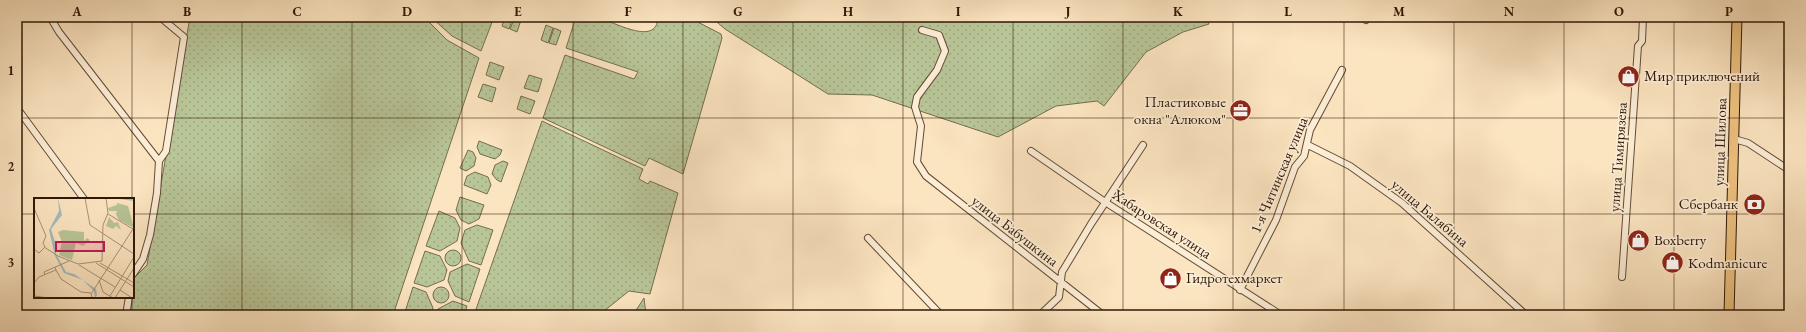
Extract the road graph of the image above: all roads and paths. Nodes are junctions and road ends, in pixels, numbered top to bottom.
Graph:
1 (50, 17) edge
2 (160, 17) edge
3 (1642, 17) edge
4 (1737, 17) edge
5 (922, 30) dead end
6 (1342, 70) dead end
7 (17, 108) edge
8 (1734, 139) junction
9 (1143, 144) dead end
10 (1308, 145) junction
11 (1031, 152) dead end
12 (159, 161) junction
13 (1789, 170) edge
14 (83, 198) edge
15 (1105, 202) junction
16 (868, 238) dead end
17 (134, 272) edge
18 (1622, 277) dead end
19 (1062, 284) junction
20 (1240, 290) junction
21 (129, 298) edge
22 (126, 315) edge
23 (941, 315) edge
24 (1040, 315) edge
25 (1103, 315) edge
26 (1281, 315) edge
27 (1526, 315) edge
28 (1729, 315) edge

1 - 12 street
2 - 12 street
3 - 18 street, улица Тимирязева
4 - 8 main road, улица Шилова
5 - 19 street, улица Бабушкина
6 - 10 street, 1-я Читинская улица
7 - 14 street
8 - 13 street
8 - 28 main road, улица Шилова
9 - 15 street
10 - 20 street, 1-я Читинская улица
10 - 27 street, улица Балябина
11 - 15 street, Хабаровская улица
12 - 17 street
15 - 19 street
15 - 20 street, Хабаровская улица
16 - 23 street
19 - 24 street
19 - 25 street, улица Бабушкина
20 - 26 street, Хабаровская улица
21 - 22 street

